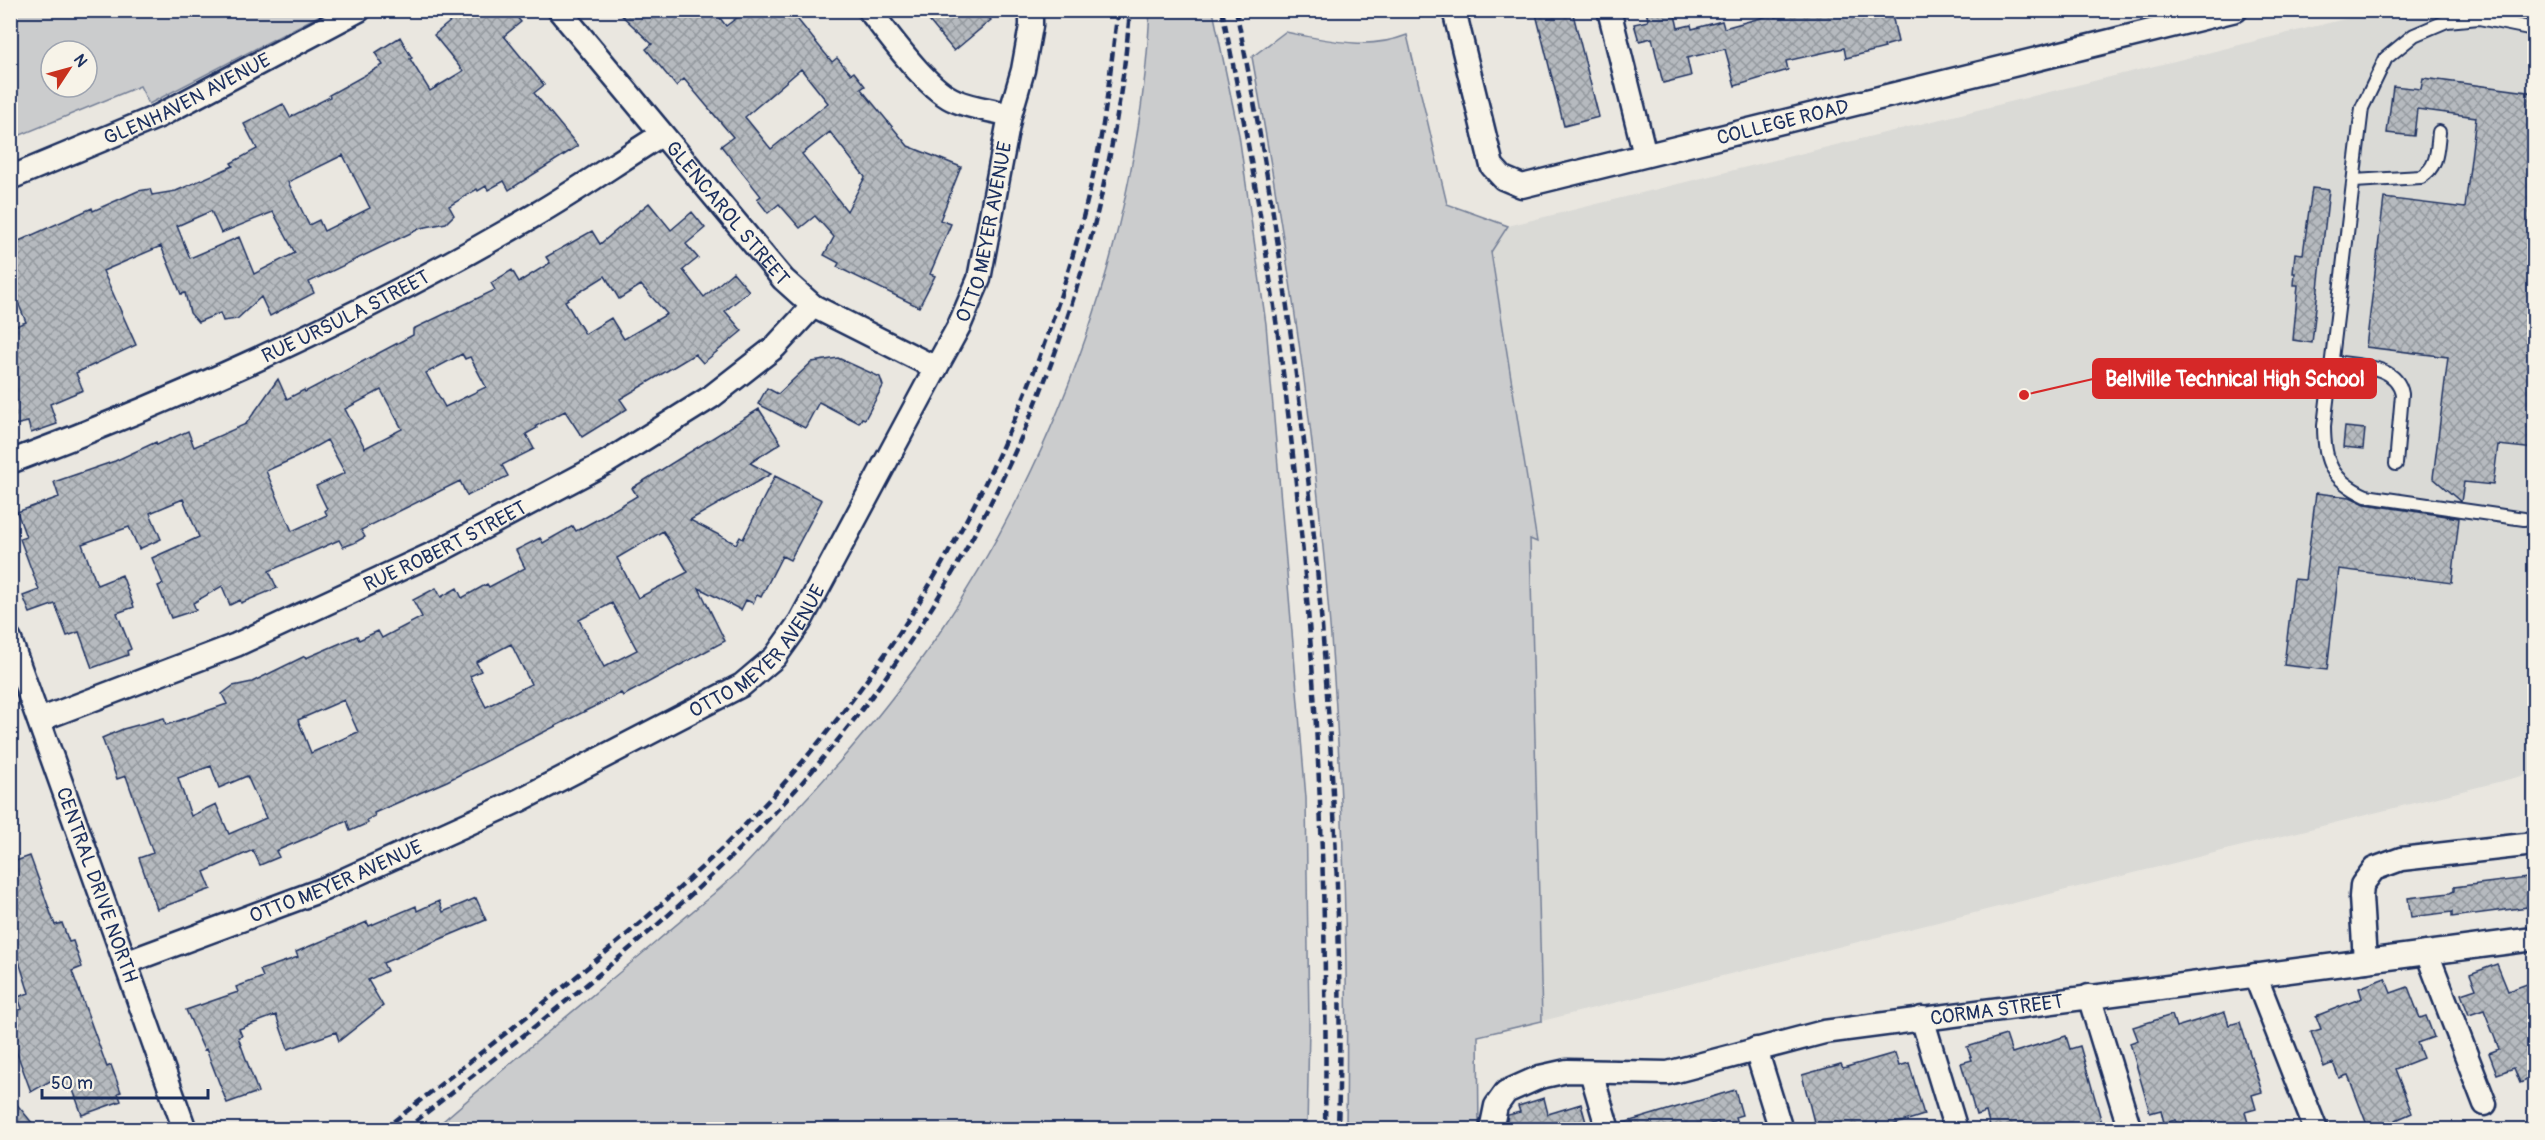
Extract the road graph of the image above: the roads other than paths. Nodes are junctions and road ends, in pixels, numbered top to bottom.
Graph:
1 (359, 10) edge
2 (560, 10) edge
3 (869, 10) edge
4 (1031, 10) edge
5 (1454, 10) edge
6 (1609, 10) edge
7 (2236, 10) edge
8 (2535, 29) edge
9 (1010, 115) junction
10 (2439, 132) dead end
11 (661, 135) junction
12 (1645, 155) junction
13 (10, 178) edge
14 (2354, 181) junction
15 (813, 306) junction
16 (2333, 362) junction
17 (936, 368) junction
18 (10, 462) edge
19 (2396, 464) dead end
20 (2524, 519) dead end
21 (10, 640) edge
22 (39, 720) junction
23 (2535, 844) edge
24 (2535, 939) edge
25 (2427, 953) junction
26 (2365, 961) junction
27 (125, 963) junction
28 (2255, 975) junction
29 (2089, 996) junction
30 (1922, 1018) junction
31 (1756, 1049) junction
32 (1591, 1072) junction
33 (2485, 1104) dead end
34 (185, 1130) edge
35 (1491, 1130) edge
36 (1608, 1130) edge
37 (1781, 1130) edge
38 (1956, 1130) edge
39 (2130, 1130) edge
40 (2316, 1130) edge

1 - 13 street, GLENHAVEN AVENUE
2 - 11 street, GLENCAROL STREET
3 - 9 street
4 - 9 street, OTTO MEYER AVENUE
5 - 12 street, COLLEGE ROAD
6 - 12 street
7 - 12 street, COLLEGE ROAD
8 - 14 lane
9 - 17 street, OTTO MEYER AVENUE
10 - 14 lane
11 - 15 street, GLENCAROL STREET
11 - 18 street, RUE URSULA STREET
14 - 16 lane
15 - 17 street, GLENCAROL STREET
15 - 22 street, RUE ROBERT STREET
16 - 19 lane
16 - 20 lane
17 - 27 street, OTTO MEYER AVENUE
21 - 22 street, CENTRAL DRIVE NORTH
22 - 27 street, CENTRAL DRIVE NORTH
23 - 26 street
24 - 25 street, CORMA STREET
25 - 26 street, CORMA STREET
25 - 33 street
26 - 28 street, CORMA STREET
27 - 34 street, CENTRAL DRIVE NORTH
28 - 29 street, CORMA STREET
28 - 40 street
29 - 30 street, CORMA STREET
29 - 39 street
30 - 31 street, CORMA STREET
30 - 38 street
31 - 32 street, CORMA STREET
31 - 37 street
32 - 35 street, CORMA STREET
32 - 36 street

